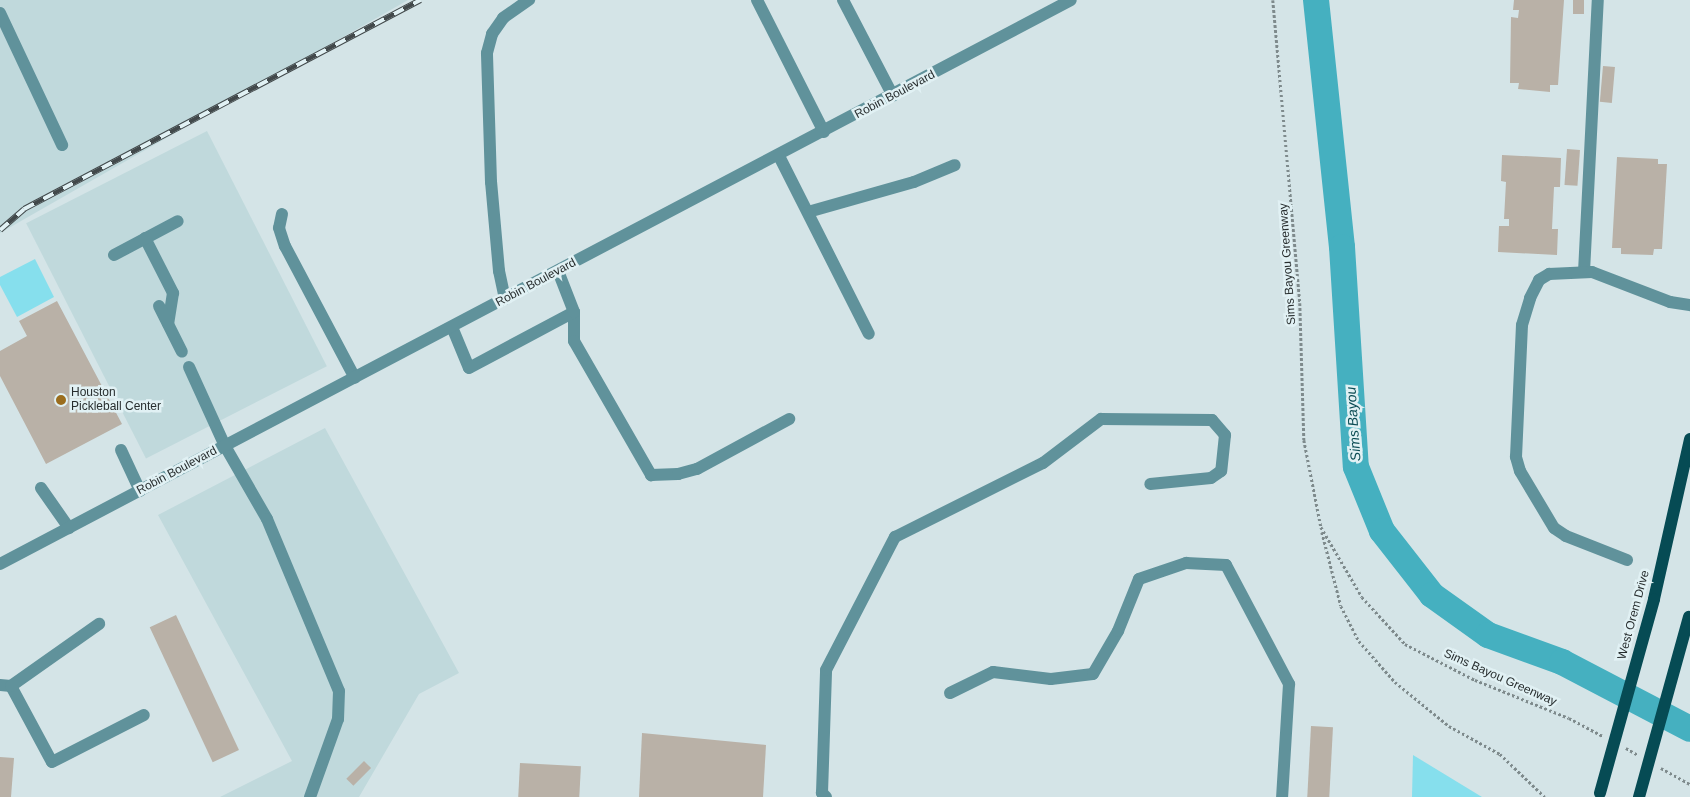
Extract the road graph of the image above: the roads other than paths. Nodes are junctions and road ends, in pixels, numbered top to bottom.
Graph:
1 (529, 0) edge
2 (757, 0) edge
3 (843, 0) edge
4 (1071, 0) edge
5 (1598, 0) edge
6 (0, 13) edge
7 (893, 96) junction
8 (824, 132) junction
9 (62, 145) dead end
10 (778, 156) junction
11 (955, 165) dead end
12 (808, 212) junction
13 (282, 214) dead end
14 (178, 221) dead end
15 (145, 238) junction
16 (114, 255) dead end
17 (558, 271) junction
18 (1584, 272) junction
19 (505, 299) junction
20 (1690, 305) edge
21 (159, 306) dead end
22 (574, 312) junction
23 (168, 324) junction
24 (452, 327) junction
25 (869, 334) dead end
26 (182, 352) dead end
27 (189, 367) dead end
28 (355, 378) junction
29 (789, 419) dead end
30 (1690, 439) edge
31 (225, 446) junction
32 (121, 450) dead end
33 (1150, 484) dead end
34 (41, 488) dead end
35 (140, 491) junction
36 (69, 528) junction
37 (1627, 560) dead end
38 (0, 564) edge
39 (1690, 615) edge
40 (99, 624) dead end
41 (5, 686) edge
42 (950, 692) dead end
43 (144, 715) dead end
44 (1600, 795) edge
45 (310, 797) edge
46 (826, 797) edge
47 (1282, 797) edge
48 (1638, 797) edge

1 - 19 street
2 - 8 street
3 - 7 street
4 - 7 street, Robin Boulevard
5 - 18 street
6 - 9 street
7 - 8 street, Robin Boulevard
8 - 10 street, Robin Boulevard
10 - 12 street
10 - 17 street, Robin Boulevard
11 - 12 street
12 - 25 street
13 - 28 street
14 - 15 street
15 - 16 street
15 - 23 street
17 - 19 street, Robin Boulevard
17 - 22 street
18 - 20 street
18 - 37 street
19 - 24 street, Robin Boulevard
21 - 23 street
22 - 24 street
22 - 29 street
23 - 26 street
24 - 28 street, Robin Boulevard
27 - 31 street
28 - 31 street, Robin Boulevard
30 - 44 main road, West Orem Drive, bridge
31 - 35 street, Robin Boulevard
31 - 45 street
32 - 35 street
33 - 46 street
34 - 36 street
35 - 36 street, Robin Boulevard
36 - 38 street, Robin Boulevard
39 - 48 main road, bridge
40 - 41 street
41 - 43 street
42 - 47 street

